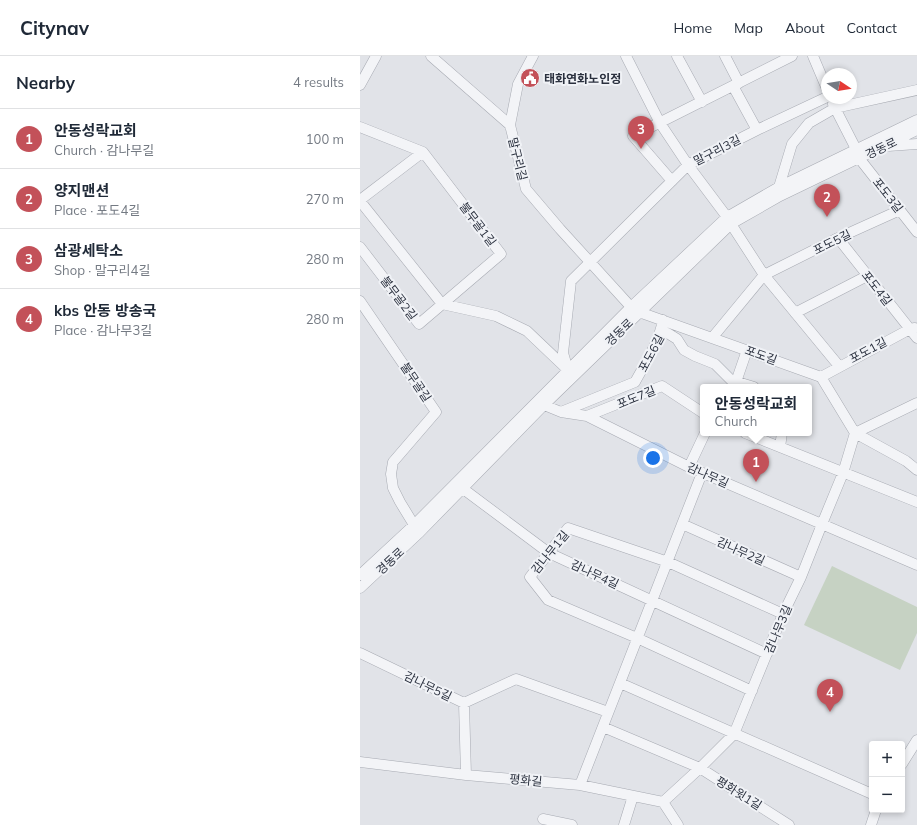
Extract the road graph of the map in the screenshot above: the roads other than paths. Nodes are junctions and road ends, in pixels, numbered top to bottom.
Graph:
1 (376, 56) edge
2 (431, 56) edge
3 (533, 56) edge
4 (626, 56) edge
5 (677, 56) edge
6 (725, 56) edge
7 (792, 56) edge
8 (813, 56) edge
9 (775, 60) edge
10 (364, 68) edge
11 (821, 75) edge
12 (736, 84) junction
13 (360, 85) edge
14 (917, 90) edge
15 (821, 100) edge
16 (702, 102) junction
17 (833, 104) edge
18 (835, 108) junction
19 (917, 120) edge
20 (660, 123) junction
21 (510, 125) junction
22 (360, 127) edge
23 (757, 130) junction
24 (917, 130) edge
25 (917, 144) edge
26 (882, 147) junction
27 (423, 152) junction
28 (857, 154) junction
29 (688, 165) junction
30 (672, 180) junction
31 (778, 187) junction
32 (360, 201) edge
33 (900, 210) junction
34 (729, 221) junction
35 (917, 232) edge
36 (838, 238) junction
37 (360, 247) edge
38 (590, 262) junction
39 (764, 275) junction
40 (868, 276) junction
41 (360, 301) edge
42 (442, 304) junction
43 (635, 309) junction
44 (795, 313) junction
45 (662, 325) junction
46 (913, 328) edge
47 (712, 338) junction
48 (917, 338) edge
49 (747, 350) junction
50 (839, 366) junction
51 (570, 373) junction
52 (821, 377) junction
53 (734, 384) edge
54 (917, 403) edge
55 (544, 405) junction
56 (700, 411) edge
57 (561, 412) junction
58 (587, 416) junction
59 (855, 433) junction
60 (704, 436) edge
61 (753, 436) edge
62 (782, 436) edge
63 (780, 448) junction
64 (689, 467) junction
65 (917, 470) edge
66 (702, 473) junction
67 (843, 473) junction
68 (462, 488) junction
69 (917, 502) edge
70 (682, 524) junction
71 (822, 524) junction
72 (414, 525) junction
73 (549, 553) junction
74 (668, 562) junction
75 (917, 565) edge
76 (361, 573) edge
77 (801, 577) junction
78 (360, 588) edge
79 (652, 600) junction
80 (783, 614) junction
81 (638, 638) junction
82 (360, 654) edge
83 (767, 654) junction
84 (620, 683) junction
85 (752, 691) junction
86 (464, 703) junction
87 (608, 712) junction
88 (603, 727) junction
89 (734, 734) junction
90 (917, 740) edge
91 (905, 759) edge
92 (360, 762) edge
93 (700, 768) junction
94 (466, 775) junction
95 (580, 785) junction
96 (869, 793) edge
97 (633, 796) junction
98 (663, 802) junction
99 (875, 813) edge
100 (542, 819) dead end
101 (775, 821) edge
102 (873, 824) edge
103 (572, 825) edge
104 (624, 825) edge
105 (678, 825) edge
106 (789, 825) edge

1 - 10 street
2 - 21 street, 말구리길
3 - 21 street
4 - 20 street
5 - 16 street
6 - 12 street
7 - 9 street
8 - 11 street
9 - 12 street
10 - 13 street
12 - 16 street
12 - 23 street
14 - 18 street
15 - 23 street, 말구리3길
16 - 20 street
17 - 18 street, 포도3길
18 - 28 street, 포도3길
18 - 31 street
19 - 28 street, 경동로
20 - 29 street
20 - 30 street
21 - 38 street, 말구리길
22 - 27 street
23 - 29 street, 말구리3길
24 - 26 street, 경동로
25 - 26 street
26 - 28 street, 경동로
27 - 32 street
27 - 42 street, 불무골1길
28 - 31 street, 경동로
28 - 33 street, 포도3길
28 - 34 street, 경동로
29 - 30 street, 말구리3길
29 - 34 street
30 - 38 street, 말구리3길
31 - 34 street, 경동로
32 - 42 street
33 - 35 street, 포도3길
33 - 36 street, 포도5길
34 - 39 street
34 - 43 street, 경동로
36 - 39 street, 포도5길
36 - 40 street, 포도4길
37 - 42 street, 불무골2길
38 - 43 street, 말구리길
38 - 51 street, 말구리3길
39 - 44 street
39 - 47 street, 포도5길
40 - 44 street
40 - 46 street, 포도4길
41 - 72 street, 불무골길
42 - 51 street
43 - 45 street, 포도길
43 - 51 street, 경동로
44 - 50 street
45 - 47 street, 포도길
45 - 53 street, 포도6길
45 - 57 street, 포도6길
46 - 48 street, 포도4길
46 - 50 street, 포도1길
47 - 49 street, 포도길
49 - 52 street, 포도길
49 - 53 street
50 - 52 street, 포도1길
51 - 55 street, 경동로
51 - 72 street, 경동로
52 - 59 street
54 - 59 street
55 - 57 street, 감나무길
55 - 68 street, 경동로
56 - 58 street, 포도7길
57 - 58 street, 감나무길
58 - 64 street, 감나무길
59 - 65 street
59 - 67 street
60 - 64 street
61 - 63 street
62 - 63 street
63 - 67 street
64 - 66 street, 감나무길
66 - 70 street
66 - 71 street, 감나무길
67 - 69 street
67 - 71 street
68 - 73 street, 감나무4길
68 - 78 street, 경동로
70 - 74 street
70 - 77 street, 감나무2길
71 - 75 street, 감나무길
71 - 77 street, 감나무3길
72 - 76 street, 경동로
73 - 74 street, 감나무1길
73 - 79 street, 감나무4길
73 - 81 street, 감나무1길
74 - 79 street
74 - 80 street
77 - 80 street, 감나무3길
79 - 81 street
79 - 83 street
80 - 83 street, 감나무3길
81 - 84 street
81 - 85 street
82 - 86 street, 감나무5길
83 - 85 street, 감나무3길
84 - 87 street
84 - 89 street
85 - 89 street, 감나무3길
86 - 87 street, 감나무5길
86 - 94 street
87 - 88 street
88 - 93 street
88 - 95 street
89 - 93 street, 감나무3길
89 - 96 street
90 - 91 street
92 - 94 street, 평화길
93 - 98 street, 감나무3길
93 - 101 street, 평화윗1길
94 - 95 street, 평화길
95 - 97 street, 평화길
97 - 98 street, 평화길
97 - 104 street
98 - 105 street
99 - 102 street
100 - 103 street
101 - 106 street, 평화윗1길

